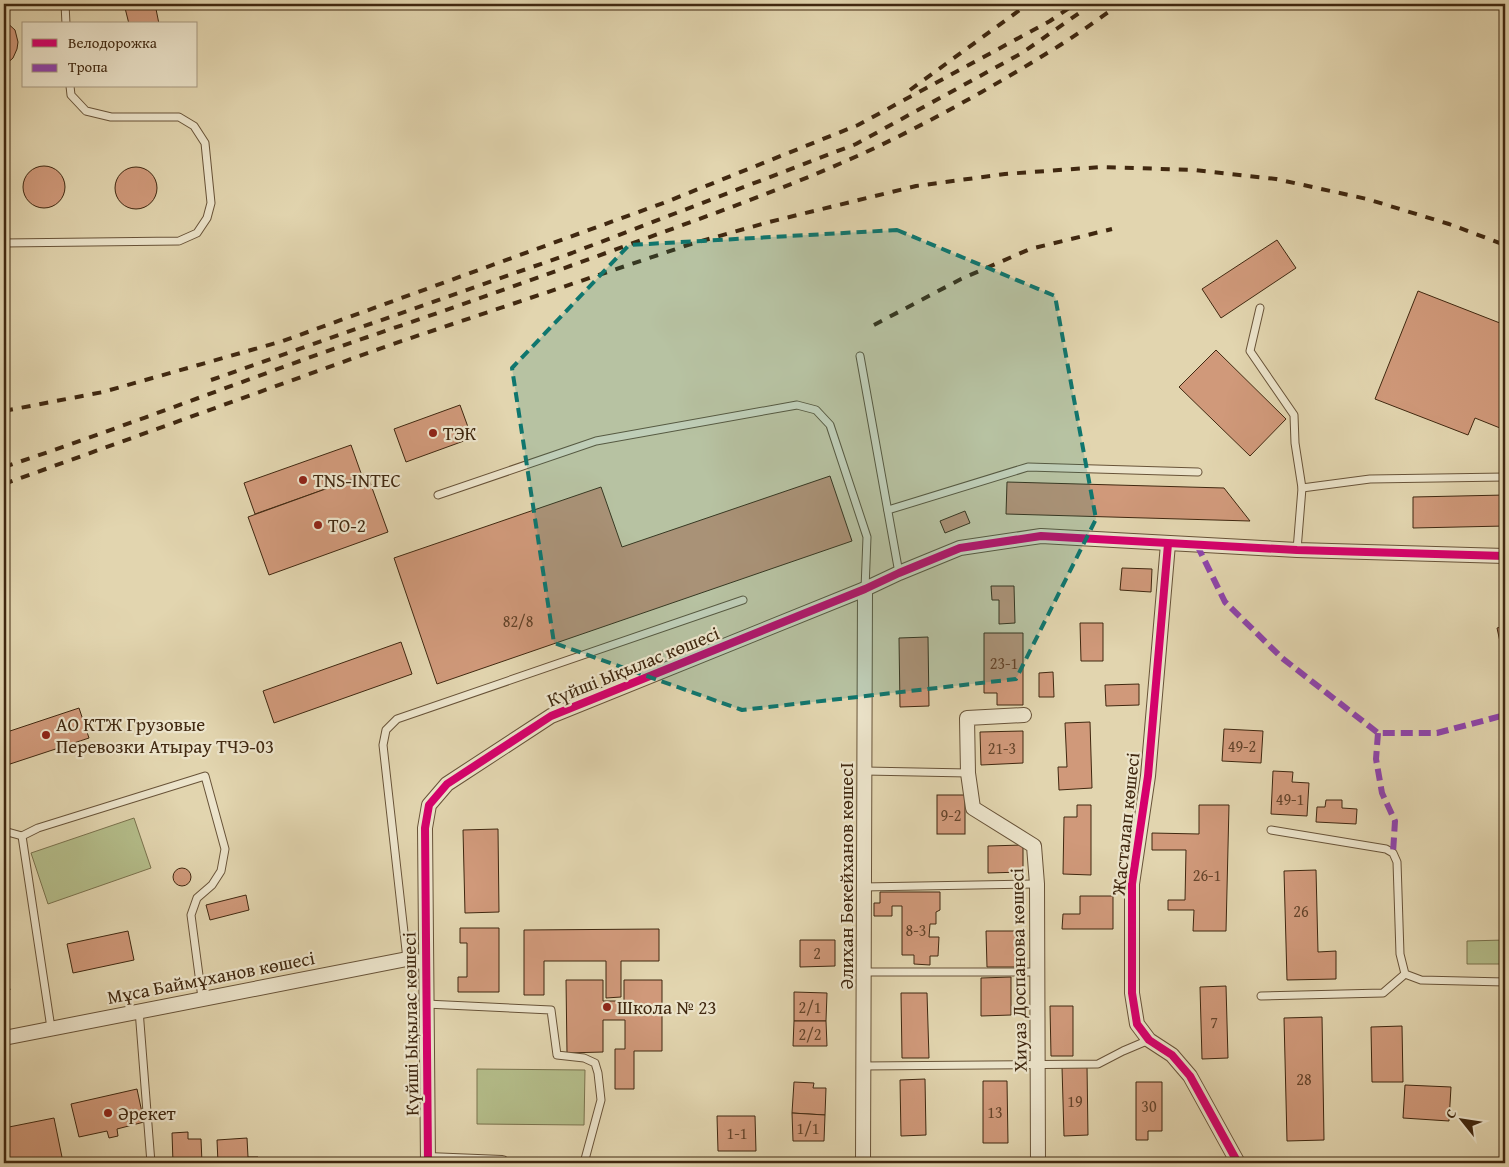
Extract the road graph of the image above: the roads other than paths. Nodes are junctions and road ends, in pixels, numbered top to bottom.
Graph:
1 (65, 4) edge
2 (66, 22) edge
3 (70, 88) edge
4 (4, 243) edge
5 (1260, 308) dead end
6 (860, 356) dead end
7 (1198, 472) dead end
8 (1505, 477) edge
9 (1302, 488) junction
10 (438, 496) dead end
11 (888, 510) junction
12 (1168, 544) junction
13 (1297, 550) junction
14 (1505, 556) edge
15 (899, 573) junction
16 (865, 589) junction
17 (743, 600) dead end
18 (1024, 715) dead end
19 (865, 771) junction
20 (968, 773) junction
21 (1271, 830) dead end
22 (4, 831) edge
23 (22, 836) junction
24 (1037, 884) junction
25 (863, 887) junction
26 (407, 959) junction
27 (426, 963) junction
28 (863, 972) junction
29 (1038, 972) junction
30 (1405, 974) junction
31 (1505, 982) edge
32 (1261, 996) dead end
33 (202, 998) junction
34 (426, 1004) junction
35 (139, 1010) junction
36 (51, 1028) junction
37 (4, 1038) edge
38 (1149, 1040) junction
39 (1038, 1064) junction
40 (863, 1066) junction
41 (428, 1162) edge
42 (151, 1163) edge
43 (502, 1163) edge
44 (584, 1163) edge
45 (864, 1163) edge
46 (1038, 1163) edge
47 (1238, 1163) edge

1 - 2 lane
3 - 4 lane
5 - 9 lane
6 - 11 lane
7 - 11 lane
8 - 9 lane
9 - 13 lane
10 - 16 lane
11 - 15 lane
12 - 13 street, Күйші Ықылас көшесі
12 - 15 street, Күйші Ықылас көшесі
12 - 38 street, Жасталап көшесі
13 - 14 street, Күйші Ықылас көшесі
15 - 16 street, Күйші Ықылас көшесі
16 - 19 street, Әлихан Бөкейханов көшесI
16 - 27 street, Күйші Ықылас көшесі
17 - 26 lane
18 - 20 street, Хиуаз Доспанова көшесі
19 - 20 lane
19 - 25 street, Әлихан Бөкейханов көшесI
20 - 24 street, Хиуаз Доспанова көшесі
21 - 30 lane
22 - 23 lane
23 - 33 lane
23 - 36 lane
24 - 25 lane
24 - 29 street, Хиуаз Доспанова көшесі
25 - 28 street, Әлихан Бөкейханов көшесI
26 - 27 street, Мұса Баймұханов көшесі
26 - 33 street, Мұса Баймұханов көшесі
27 - 34 street, Күйші Ықылас көшесі
28 - 29 lane
28 - 40 street, Әлихан Бөкейханов көшесI
29 - 39 street, Хиуаз Доспанова көшесі
30 - 31 lane
30 - 32 lane
33 - 35 street, Мұса Баймұханов көшесі
34 - 41 street, Күйші Ықылас көшесі
34 - 44 lane
35 - 36 street, Мұса Баймұханов көшесі
35 - 42 lane
36 - 37 street, Мұса Баймұханов көшесі
38 - 39 lane
38 - 47 street, Жасталап көшесі
39 - 40 lane
39 - 46 street, Хиуаз Доспанова көшесі
40 - 45 street, Әлихан Бөкейханов көшесI
41 - 43 street

